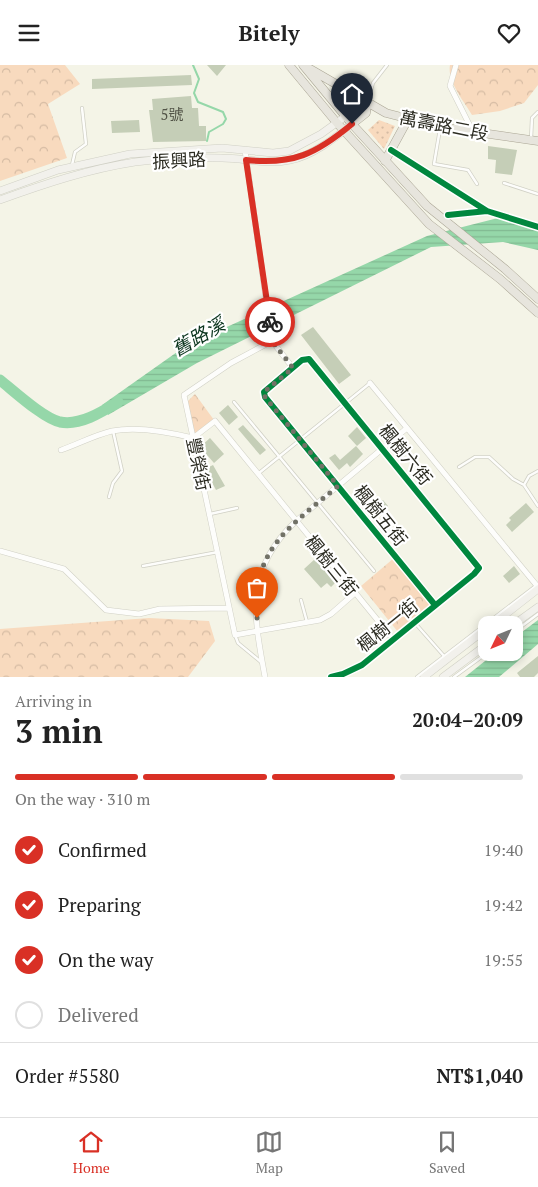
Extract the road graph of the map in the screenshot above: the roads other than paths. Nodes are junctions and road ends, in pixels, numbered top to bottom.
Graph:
1 (289, 65) edge
2 (303, 65) edge
3 (387, 65) edge
4 (456, 65) edge
5 (367, 104) junction
6 (82, 108) dead end
7 (538, 112) edge
8 (346, 116) junction
9 (408, 119) junction
10 (337, 123) junction
11 (352, 124) junction
12 (440, 127) junction
13 (344, 131) junction
14 (473, 132) junction
15 (535, 141) edge
16 (245, 150) junction
17 (246, 160) junction
18 (385, 161) junction
19 (72, 166) junction
20 (504, 183) dead end
21 (477, 185) dead end
22 (0, 191) edge
23 (538, 194) edge
24 (0, 200) edge
25 (538, 299) edge
26 (538, 313) edge
27 (272, 341) junction
28 (293, 368) junction
29 (370, 383) joint
30 (234, 402) dead end
31 (344, 403) junction
32 (407, 429) junction
33 (112, 431) junction
34 (193, 438) junction
35 (300, 439) junction
36 (382, 449) junction
37 (61, 450) dead end
38 (279, 456) junction
39 (459, 467) dead end
40 (538, 471) edge
41 (258, 473) junction
42 (524, 485) junction
43 (338, 486) junction
44 (109, 497) dead end
45 (318, 503) junction
46 (538, 506) edge
47 (237, 508) dead end
48 (210, 515) junction
49 (296, 521) junction
50 (0, 551) edge
51 (218, 552) junction
52 (143, 566) dead end
53 (479, 568) joint
54 (374, 571) dead end
55 (538, 586) edge
56 (355, 593) junction
57 (301, 599) dead end
58 (435, 605) junction
59 (538, 607) edge
60 (228, 608) junction
61 (538, 614) edge
62 (503, 616) edge
63 (523, 618) edge
64 (307, 622) junction
65 (414, 622) junction
66 (523, 625) edge
67 (258, 632) junction
68 (235, 635) junction
69 (478, 635) edge
70 (393, 639) junction
71 (478, 651) edge
72 (444, 656) junction
73 (478, 660) edge
74 (262, 663) junction
75 (265, 677) edge
76 (331, 677) edge
77 (417, 677) edge
78 (424, 677) edge
79 (443, 677) edge
80 (454, 677) edge

1 - 10 main road
2 - 5 main road, 萬壽路二段
2 - 8 main road
3 - 5 lane
4 - 14 street
5 - 8 main road
5 - 9 main road, 萬壽路二段
5 - 11 main road
6 - 19 lane
7 - 15 lane
8 - 10 street, 振興路
8 - 11 main road
9 - 12 main road, 萬壽路二段
9 - 18 main road
10 - 13 main road
10 - 16 street, 振興路
11 - 13 street, 振興路
11 - 18 main road
12 - 14 main road, 萬壽路二段
12 - 21 lane
13 - 17 street, 振興路
13 - 26 main road
14 - 15 main road, 萬壽路二段
16 - 17 street
16 - 19 street, 振興路
17 - 24 street, 振興路
17 - 27 street
18 - 25 main road
19 - 22 street, 振興路
20 - 23 lane
27 - 28 street
27 - 34 street, 豐榮街
28 - 31 street, 楓樹六街
28 - 35 street, 楓樹五街
29 - 31 lane
29 - 32 street
30 - 38 lane
31 - 35 lane
31 - 36 street, 楓樹六街
32 - 36 street
32 - 55 street
33 - 34 street
33 - 37 street
33 - 44 lane
34 - 41 street, 楓樹三街
34 - 48 street, 豐榮街
35 - 38 lane
35 - 43 street, 楓樹五街
36 - 43 street
36 - 53 street, 楓樹六街
38 - 41 lane
38 - 45 lane
39 - 42 lane
40 - 42 lane
41 - 49 street, 楓樹三街
42 - 46 lane
43 - 45 street
43 - 58 street, 楓樹五街
45 - 49 street
45 - 54 lane
47 - 48 lane
48 - 51 street, 豐榮街
49 - 56 street, 楓樹三街
49 - 67 street
50 - 60 street
51 - 52 lane
51 - 60 street, 豐榮街
53 - 58 street, 楓樹一街
55 - 62 street
55 - 72 lane
56 - 64 street
56 - 70 street, 楓樹三街
57 - 64 lane
58 - 65 street, 楓樹一街
59 - 63 street
60 - 68 street, 豐榮街
61 - 66 lane
64 - 67 street
65 - 70 street, 楓樹一街
65 - 72 lane
67 - 68 street
67 - 74 street
68 - 74 lane
69 - 78 street
70 - 76 street, 楓樹一街
71 - 79 street
72 - 77 lane
73 - 80 lane
74 - 75 street

